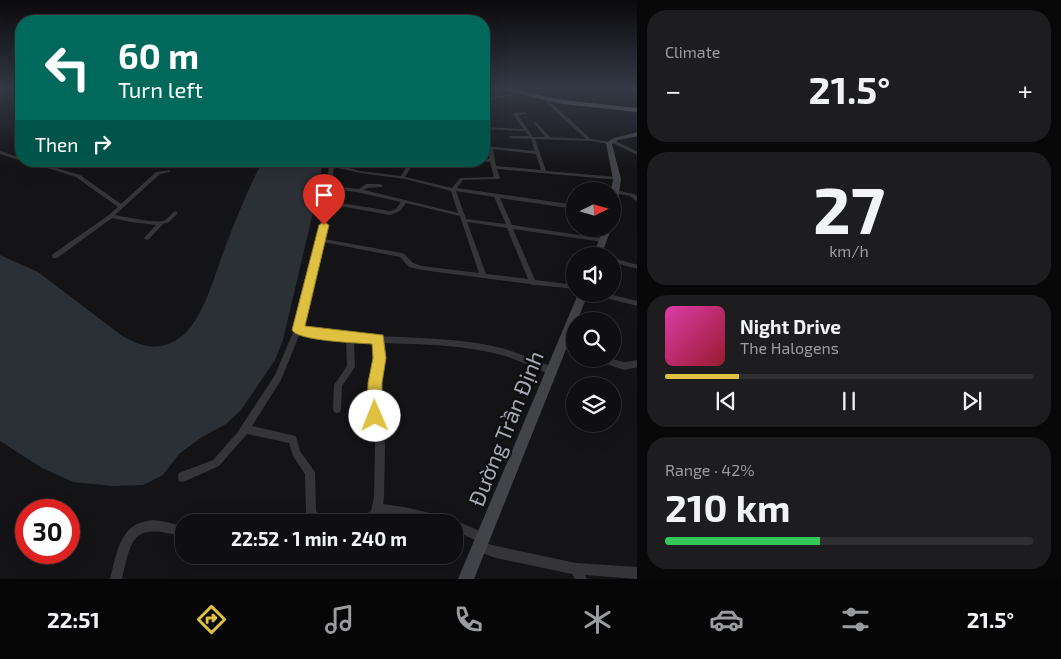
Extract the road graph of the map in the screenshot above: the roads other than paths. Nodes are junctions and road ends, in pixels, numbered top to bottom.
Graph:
1 (517, 116) edge
2 (564, 116) edge
3 (536, 123) dead end
4 (490, 128) edge
5 (527, 130) junction
6 (637, 134) edge
7 (510, 137) dead end
8 (532, 139) junction
9 (549, 139) junction
10 (590, 140) junction
11 (611, 142) junction
12 (491, 148) joint
13 (0, 152) edge
14 (537, 153) junction
15 (637, 154) edge
16 (15, 158) edge
17 (492, 161) joint
18 (47, 167) edge
19 (330, 167) edge
20 (341, 167) edge
21 (409, 167) edge
22 (495, 167) junction
23 (168, 171) dead end
24 (544, 172) junction
25 (402, 178) junction
26 (617, 179) junction
27 (617, 182) edge
28 (380, 186) dead end
29 (326, 187) junction
30 (453, 190) junction
31 (360, 191) junction
32 (621, 193) edge
33 (497, 197) junction
34 (325, 202) junction
35 (404, 202) junction
36 (637, 202) edge
37 (566, 205) edge
38 (121, 206) junction
39 (175, 213) dead end
40 (111, 216) junction
41 (462, 218) junction
42 (161, 223) junction
43 (508, 226) junction
44 (146, 238) dead end
45 (321, 240) junction
46 (603, 240) joint
47 (601, 247) edge
48 (54, 256) dead end
49 (621, 263) edge
50 (637, 267) edge
51 (483, 274) junction
52 (533, 282) junction
53 (566, 285) edge
54 (621, 300) edge
55 (637, 304) edge
56 (298, 330) junction
57 (350, 338) junction
58 (378, 339) junction
59 (566, 349) edge
60 (637, 363) edge
61 (621, 365) edge
62 (552, 370) junction
63 (337, 409) dead end
64 (246, 428) junction
65 (183, 477) dead end
66 (377, 508) junction
67 (313, 514) edge
68 (374, 514) edge
69 (413, 514) edge
70 (175, 530) edge
71 (463, 531) edge
72 (481, 542) junction
73 (637, 573) edge
74 (578, 574) edge
75 (116, 579) edge
76 (466, 579) edge

1 - 5 street
2 - 10 street
3 - 9 street
4 - 5 street
5 - 8 street
6 - 11 main road
7 - 8 street
8 - 9 street
8 - 14 street
9 - 10 street
10 - 11 street
11 - 15 street
11 - 26 main road
12 - 14 street
12 - 17 street
13 - 16 street
14 - 24 street
17 - 22 street
18 - 38 street
19 - 29 street
20 - 25 street
21 - 25 street
22 - 24 street
22 - 30 street
23 - 38 street
24 - 26 street
25 - 30 street
26 - 27 main road
28 - 31 street
29 - 31 street
29 - 34 street
30 - 33 street
30 - 41 street
31 - 35 street
32 - 36 street
33 - 37 street
33 - 43 street
34 - 35 street
34 - 45 street
35 - 41 street
38 - 40 street
39 - 42 street
40 - 42 street
40 - 48 street
41 - 43 street
41 - 51 street
42 - 44 street
43 - 46 street
43 - 52 street
45 - 51 street
45 - 56 street
46 - 47 main road
49 - 50 lane
51 - 52 street
52 - 53 street
54 - 55 street
56 - 57 street
56 - 64 street
57 - 58 street
57 - 63 street
58 - 62 street
58 - 66 street
59 - 62 main road, Đường Trần Định
60 - 61 street
62 - 72 main road, Đường Trần Định
64 - 65 street
64 - 67 street
66 - 68 street
66 - 69 street
70 - 75 street
71 - 72 street
72 - 74 street
72 - 76 main road, Đường Trần Định
73 - 74 street

